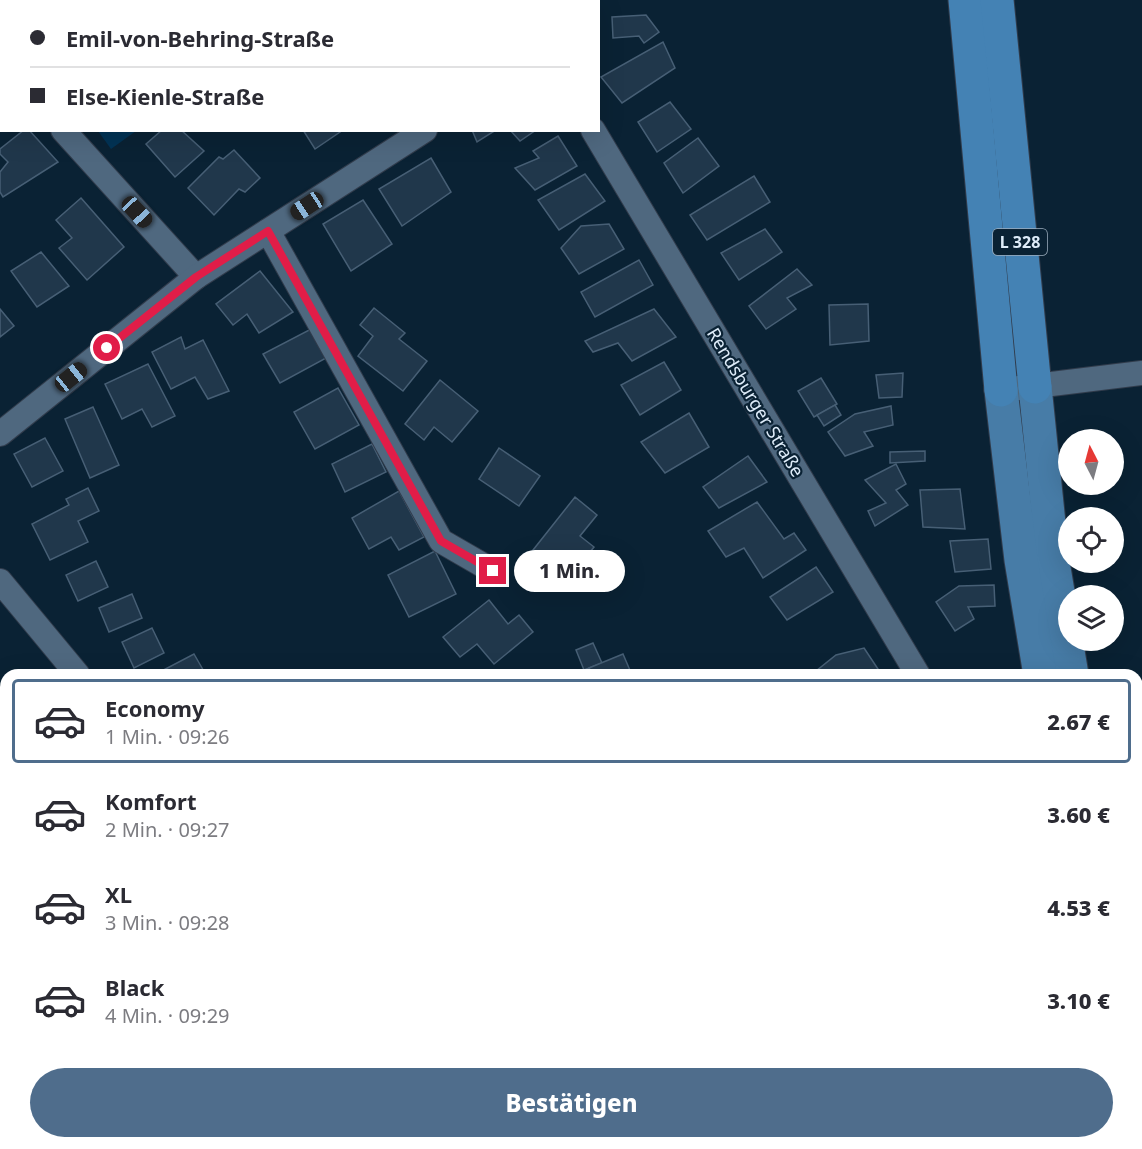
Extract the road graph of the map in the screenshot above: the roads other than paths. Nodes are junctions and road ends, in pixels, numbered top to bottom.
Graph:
1 (965, 0) edge
2 (997, 0) edge
3 (65, 132) edge
4 (422, 132) edge
5 (594, 132) edge
6 (268, 231) junction
7 (196, 277) junction
8 (1142, 373) edge
9 (1035, 387) junction
10 (1001, 390) junction
11 (0, 434) edge
12 (493, 571) dead end
13 (0, 581) edge
14 (73, 669) edge
15 (914, 669) edge
16 (1039, 669) edge
17 (1071, 669) edge

1 - 10 highway, L 328
2 - 9 highway, L 328
3 - 7 street
4 - 6 street
5 - 15 street, Rendsburger Straße
6 - 7 street
6 - 12 street
7 - 11 street
8 - 9 street
9 - 10 street
9 - 17 main road, L 328
10 - 16 main road, L 328
13 - 14 street

